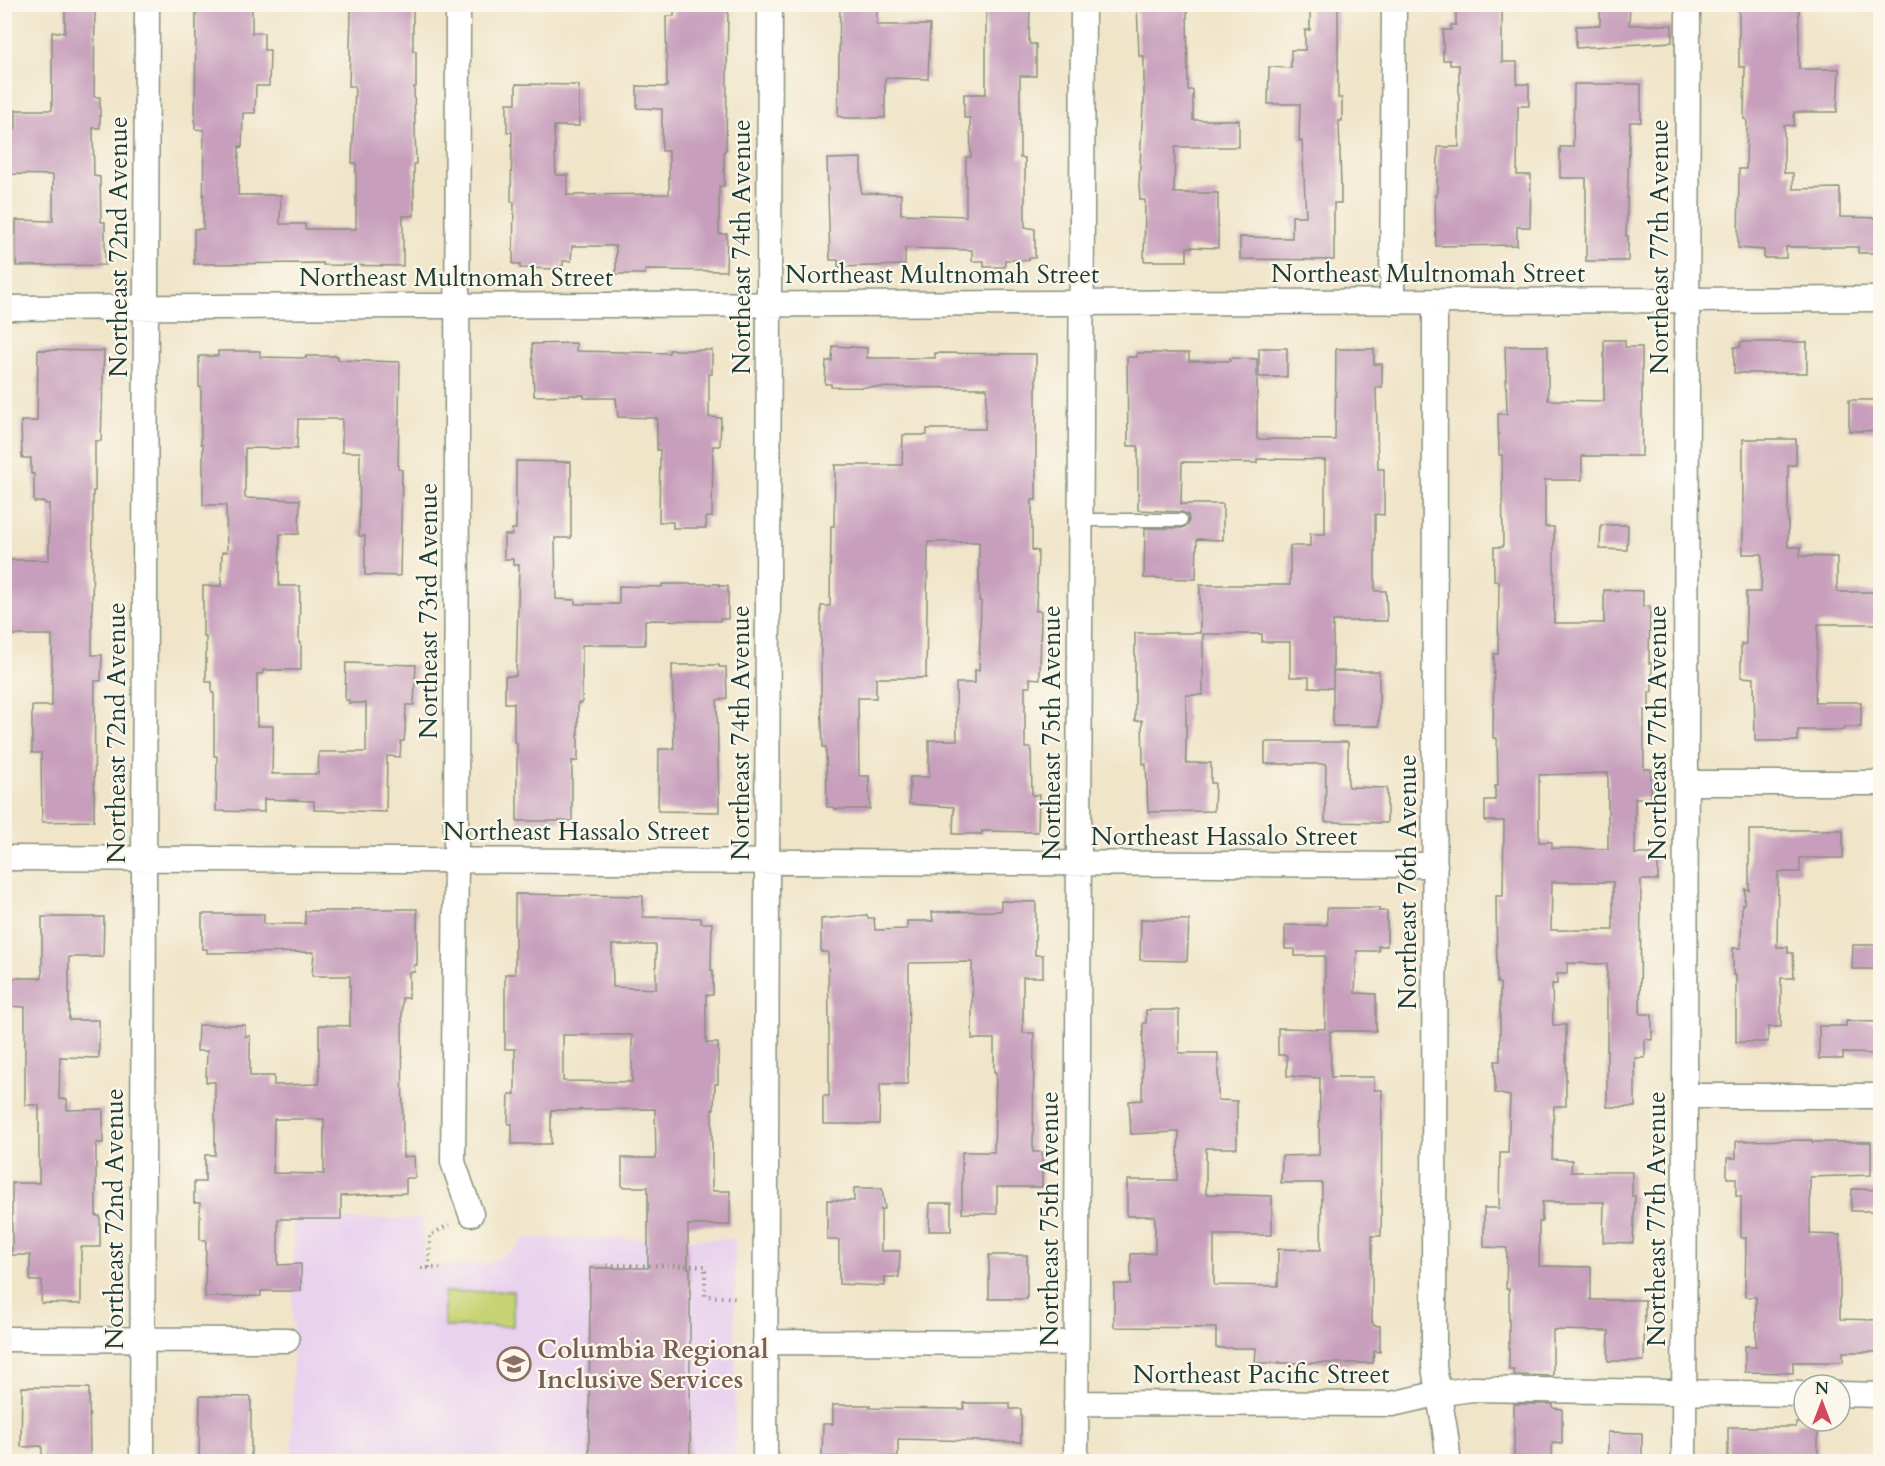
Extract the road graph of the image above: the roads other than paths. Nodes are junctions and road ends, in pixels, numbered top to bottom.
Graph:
1 (147, 4) edge
2 (458, 4) edge
3 (770, 4) edge
4 (1083, 4) edge
5 (1394, 4) edge
6 (1688, 4) edge
7 (1881, 298) edge
8 (1688, 300) junction
9 (1436, 301) junction
10 (1392, 302) junction
11 (770, 303) junction
12 (1082, 303) junction
13 (458, 306) junction
14 (4, 308) edge
15 (146, 308) junction
16 (1081, 520) junction
17 (1181, 520) dead end
18 (1686, 783) junction
19 (1881, 783) edge
20 (4, 858) edge
21 (144, 858) junction
22 (456, 859) junction
23 (768, 860) junction
24 (1079, 864) junction
25 (1436, 865) junction
26 (1685, 1095) junction
27 (1881, 1096) edge
28 (471, 1214) road end
29 (4, 1339) edge
30 (142, 1339) junction
31 (287, 1340) dead end
32 (765, 1342) junction
33 (1076, 1343) junction
34 (1436, 1394) junction
35 (1684, 1394) junction
36 (1792, 1394) edge
37 (1852, 1394) edge
38 (1881, 1395) edge
39 (1076, 1403) junction
40 (142, 1461) edge
41 (765, 1461) edge
42 (1076, 1461) edge
43 (1448, 1461) edge
44 (1684, 1461) edge

1 - 15 street, Northeast 72nd Avenue
2 - 13 street, Northeast 73rd Avenue
3 - 11 street, Northeast 74th Avenue
4 - 12 street, Northeast 75th Avenue
5 - 10 street
6 - 8 street, Northeast 77th Avenue
7 - 8 street, Northeast Multnomah Street
8 - 9 street, Northeast Multnomah Street
8 - 18 street, Northeast 77th Avenue
9 - 10 street, Northeast Multnomah Street
9 - 25 street, Northeast 76th Avenue
10 - 12 street, Northeast Multnomah Street
11 - 12 street, Northeast Multnomah Street
11 - 13 street, Northeast Multnomah Street
11 - 23 street, Northeast 74th Avenue
12 - 16 street, Northeast 75th Avenue
13 - 15 street, Northeast Multnomah Street
13 - 22 street, Northeast 73rd Avenue
14 - 15 street, Northeast Multnomah Street
15 - 21 street, Northeast 72nd Avenue
16 - 17 lane
16 - 24 street, Northeast 75th Avenue
18 - 19 street
18 - 26 street, Northeast 77th Avenue
20 - 21 street, Northeast Hassalo Street
21 - 22 street, Northeast Hassalo Street
21 - 30 street, Northeast 72nd Avenue
22 - 23 street, Northeast Hassalo Street
22 - 28 street, Northeast 73rd Avenue
23 - 24 street, Northeast Hassalo Street
23 - 32 street, Northeast 74th Avenue
24 - 25 street, Northeast Hassalo Street
24 - 33 street, Northeast 75th Avenue
25 - 34 street, Northeast 76th Avenue
26 - 27 street
26 - 35 street, Northeast 77th Avenue
29 - 30 street
30 - 31 street
30 - 40 street, Northeast 72nd Avenue
32 - 33 street
32 - 41 street, Northeast 74th Avenue
33 - 39 street, Northeast 75th Avenue
34 - 35 street, Northeast Pacific Street
34 - 39 street, Northeast Pacific Street
34 - 43 street, Northeast 76th Avenue
35 - 36 street, Northeast Pacific Street
35 - 44 street, Northeast 77th Avenue
37 - 38 street
39 - 42 street, Northeast 75th Avenue

